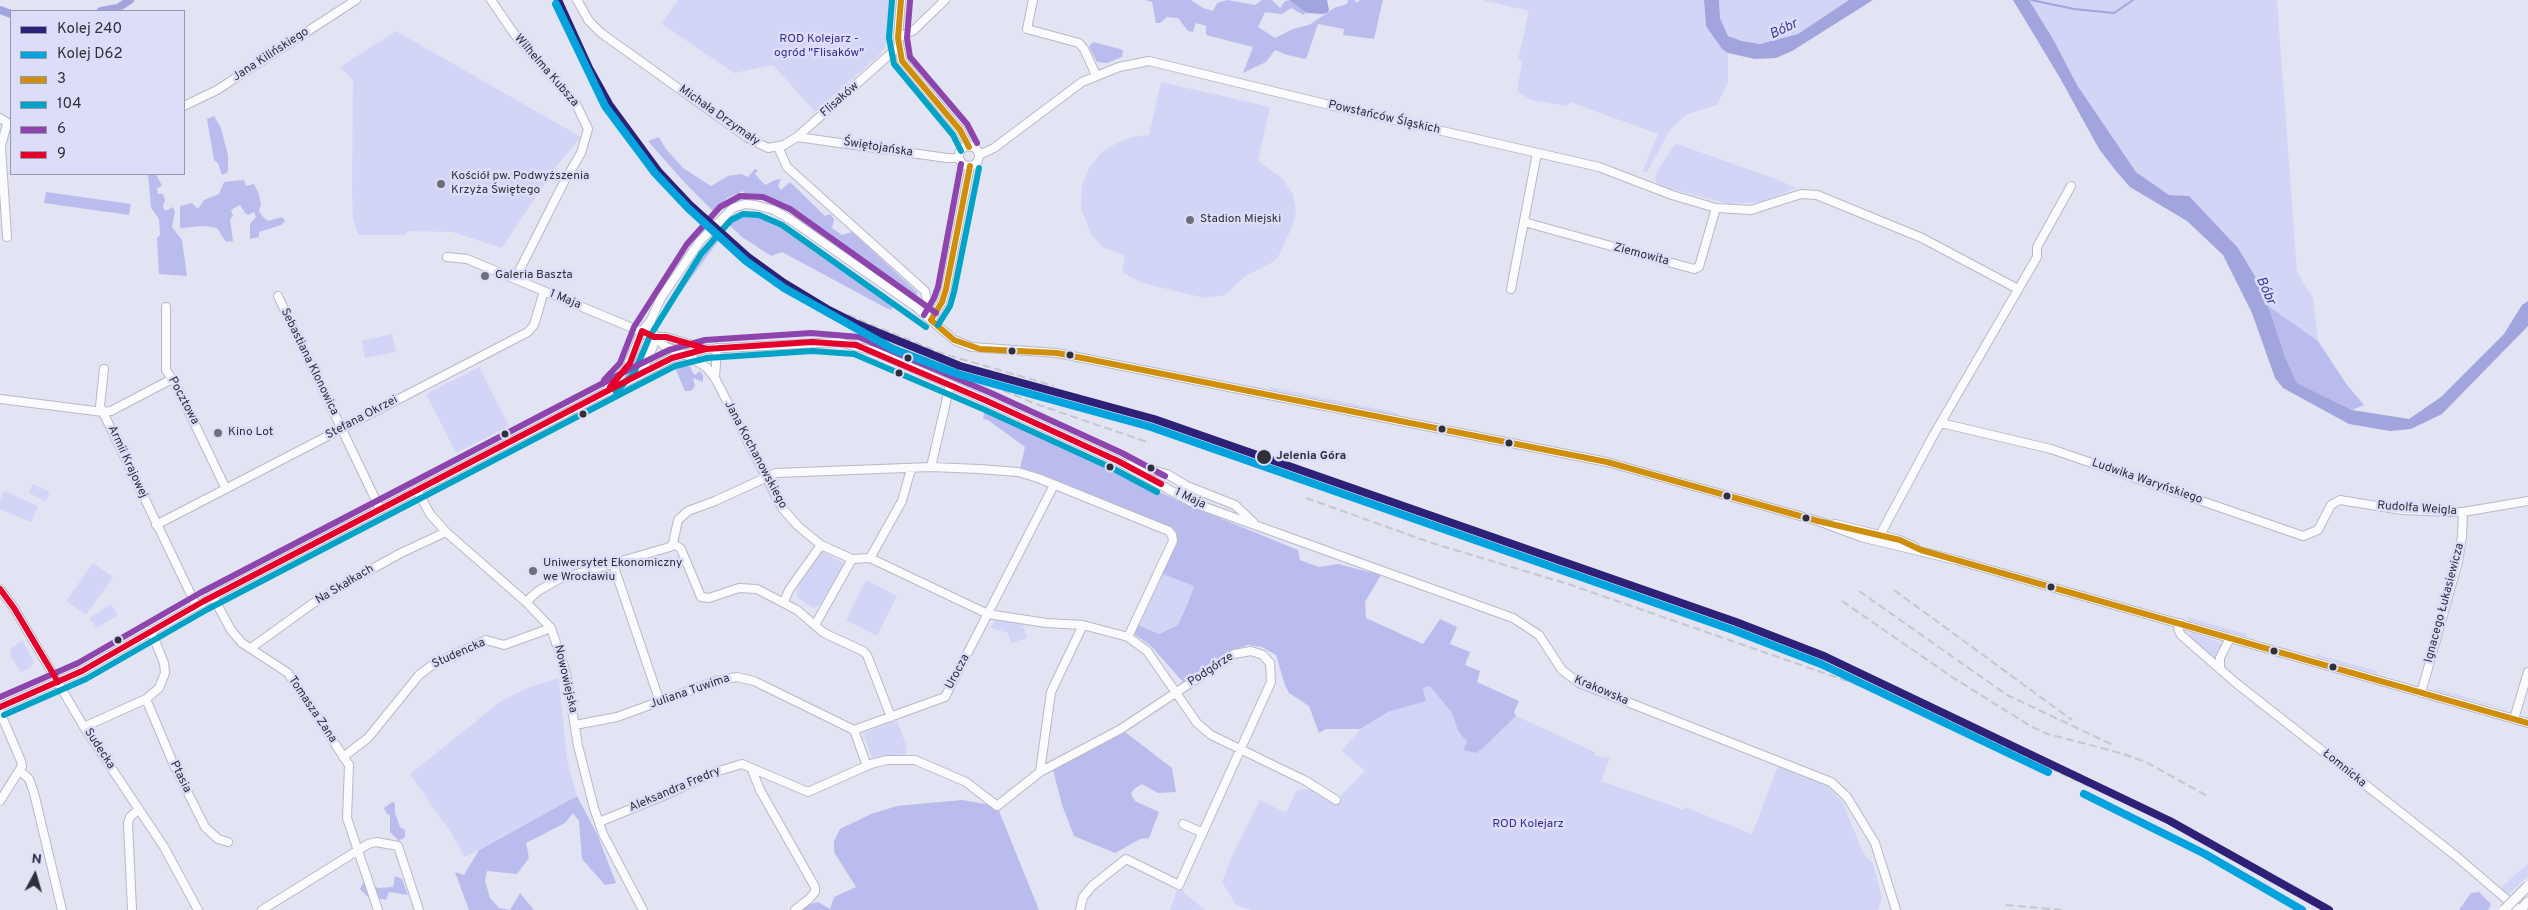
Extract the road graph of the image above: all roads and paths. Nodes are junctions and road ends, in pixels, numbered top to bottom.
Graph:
1 (356, 0) edge
2 (491, 0) edge
3 (577, 0) edge
4 (901, 0) edge
5 (945, 0) edge
6 (1033, 0) edge
7 (898, 38) junction
8 (898, 47) junction
9 (1096, 75) junction
10 (185, 106) edge
11 (0, 118) edge
12 (9, 124) edge
13 (797, 137) junction
14 (778, 147) junction
15 (969, 147) junction
16 (1537, 153) junction
17 (979, 155) junction
18 (1, 156) edge
19 (959, 158) junction
20 (970, 166) junction
21 (2071, 186) dead end
22 (1716, 208) junction
23 (1524, 222) junction
24 (7, 237) dead end
25 (447, 257) dead end
26 (516, 279) junction
27 (1511, 288) dead end
28 (2018, 289) junction
29 (544, 291) junction
30 (278, 296) dead end
31 (166, 308) dead end
32 (651, 320) junction
33 (931, 320) junction
34 (642, 331) junction
35 (654, 337) junction
36 (717, 348) junction
37 (706, 349) junction
38 (685, 354) junction
39 (706, 367) junction
40 (104, 369) dead end
41 (636, 376) junction
42 (715, 378) junction
43 (172, 379) junction
44 (950, 385) junction
45 (602, 394) junction
46 (0, 399) edge
47 (103, 412) junction
48 (1941, 423) junction
49 (342, 429) junction
50 (1118, 461) junction
51 (931, 467) junction
52 (911, 469) junction
53 (766, 477) junction
54 (1054, 485) junction
55 (226, 489) junction
56 (417, 490) junction
57 (2335, 501) joint
58 (2528, 501) edge
59 (380, 509) junction
60 (2463, 512) junction
61 (1818, 521) junction
62 (1255, 523) junction
63 (156, 525) junction
64 (446, 532) junction
65 (1880, 535) junction
66 (1872, 540) junction
67 (673, 543) junction
68 (821, 544) junction
69 (1921, 550) junction
70 (870, 558) junction
71 (852, 559) junction
72 (613, 564) junction
73 (0, 589) edge
74 (213, 596) junction
75 (526, 602) junction
76 (784, 602) junction
77 (196, 605) junction
78 (988, 614) junction
79 (2180, 623) junction
80 (816, 625) junction
81 (1083, 625) junction
82 (551, 628) junction
83 (151, 631) junction
84 (1128, 637) junction
85 (2230, 638) junction
86 (251, 648) junction
87 (2220, 669) junction
88 (2528, 672) edge
89 (58, 682) junction
90 (1175, 693) junction
91 (2421, 693) junction
92 (146, 699) junction
93 (660, 702) junction
94 (0, 707) edge
95 (0, 712) edge
96 (891, 717) junction
97 (2514, 719) junction
98 (2528, 723) edge
99 (575, 726) junction
100 (84, 727) junction
101 (854, 730) junction
102 (1241, 750) junction
103 (343, 757) junction
104 (867, 766) junction
105 (20, 770) junction
106 (752, 770) junction
107 (1040, 772) junction
108 (1336, 800) dead end
109 (0, 801) edge
110 (997, 806) joint
111 (139, 809) junction
112 (599, 822) junction
113 (1183, 824) dead end
114 (1203, 832) junction
115 (228, 842) dead end
116 (359, 850) junction
117 (2528, 886) edge
118 (2528, 902) edge
119 (1894, 909) edge
120 (62, 910) edge
121 (132, 910) edge
122 (198, 910) edge
123 (262, 910) edge
124 (378, 910) edge
125 (419, 910) edge
126 (643, 910) edge
127 (795, 910) edge
128 (1080, 910) edge
129 (2504, 910) edge
130 (2520, 910) edge

1 - 10 street, Jana Kilińskiego
2 - 26 street, Wilhelma Kubsza
3 - 14 street, Michała Drzymały
4 - 7 street
5 - 7 street
6 - 9 street
7 - 8 street
8 - 13 street, Flisaków
8 - 15 street
9 - 16 street, Powstańców Śląskich
9 - 17 street, Powstańców Śląskich
11 - 12 street
12 - 18 street
13 - 14 street, Flisaków
13 - 19 street, Świętojańska
14 - 33 street, Michała Drzymały
15 - 17 street
15 - 19 street
16 - 22 street, Powstańców Śląskich
16 - 23 street
17 - 20 street
18 - 24 street
19 - 20 street
20 - 33 street
21 - 28 street
22 - 23 street, Ziemowita
22 - 28 street, Powstańców Śląskich
23 - 27 street
25 - 26 street, 1 Maja
26 - 29 street, 1 Maja
28 - 48 street
29 - 34 street, 1 Maja
29 - 49 street, Stefana Okrzei
30 - 49 street, Sebastiana Klonowica
31 - 43 street, Pocztowa
32 - 33 street
32 - 34 street
32 - 35 street
33 - 61 street
34 - 35 street, 1 Maja
34 - 45 street
35 - 37 street, 1 Maja
35 - 38 street, 1 Maja
35 - 41 street
36 - 37 street, 1 Maja
36 - 42 street
36 - 44 street, 1 Maja
37 - 38 street, 1 Maja
37 - 39 street
38 - 39 street, Jana Kochanowskiego
38 - 41 street
39 - 42 street, Jana Kochanowskiego
40 - 47 street
41 - 45 street
42 - 53 street, Jana Kochanowskiego
43 - 47 street
43 - 55 street, Pocztowa
44 - 50 street, 1 Maja
44 - 51 street
45 - 56 street
46 - 47 street, Armii Krajowej
47 - 63 street, Armii Krajowej
48 - 57 street, Ludwika Waryńskiego
48 - 65 street
49 - 55 street, Stefana Okrzei
49 - 59 street, Sebastiana Klonowica
50 - 62 street, 1 Maja
50 - 62 street
51 - 52 street
51 - 54 street
52 - 53 street
52 - 70 street
53 - 67 street
53 - 68 street, Jana Kochanowskiego
54 - 78 street, Urocza
54 - 84 street
55 - 63 street, Stefana Okrzei
56 - 59 street
56 - 64 street, Nowowiejska
57 - 60 street, Rudolfa Weigla
58 - 60 street, Rudolfa Weigla
59 - 74 street
60 - 91 street, Ignacego Łukasiewicza
61 - 65 street
61 - 66 street
62 - 119 street, Krakowska
63 - 77 street, Armii Krajowej
64 - 75 street, Nowowiejska
64 - 86 street, Na Skałkach
65 - 66 street
65 - 69 street
66 - 69 street
67 - 72 street
67 - 76 street
68 - 71 street, Jana Kochanowskiego
68 - 76 street
69 - 79 street
70 - 71 street, Jana Kochanowskiego
70 - 78 street, Jana Kochanowskiego
71 - 80 street
72 - 75 street
72 - 93 street
73 - 89 street, Sudecka
74 - 77 street
74 - 86 street, Tomasza Zana
75 - 82 street, Nowowiejska
76 - 80 street
77 - 83 street
78 - 81 street
78 - 96 street, Urocza
79 - 85 street
79 - 87 street, Łomnicka
80 - 96 street
81 - 84 street
81 - 107 street
82 - 99 street, Nowowiejska
82 - 103 street, Studencka
83 - 89 street
83 - 92 street
84 - 90 street, Podgórze
85 - 87 street
85 - 91 street
86 - 103 street, Tomasza Zana
87 - 130 street, Łomnicka
88 - 97 street
89 - 94 street
89 - 100 street, Sudecka
90 - 102 street, Podgórze
90 - 102 street, Podgórze
90 - 107 street, Podgórze
91 - 97 street
92 - 100 street
92 - 115 street, Ptasia
93 - 99 street, Juliana Tuwima
93 - 101 street, Juliana Tuwima
95 - 105 street
96 - 101 street, Urocza
97 - 98 street
99 - 112 street, Nowowiejska
100 - 111 street, Sudecka
101 - 104 street
102 - 108 street, Podgórze
102 - 114 street, Podgórze
103 - 116 street, Tomasza Zana
104 - 106 street, Aleksandra Fredry
104 - 110 street, Aleksandra Fredry
105 - 109 street
105 - 120 street
106 - 112 street, Aleksandra Fredry
106 - 127 street
107 - 110 street, Podgórze
111 - 121 street
111 - 122 street, Sudecka
112 - 126 street, Nowowiejska
113 - 114 street
114 - 128 street, Podgórze
116 - 123 street
116 - 124 street, Tomasza Zana
116 - 125 street
117 - 129 main road, bridge
118 - 130 main road

